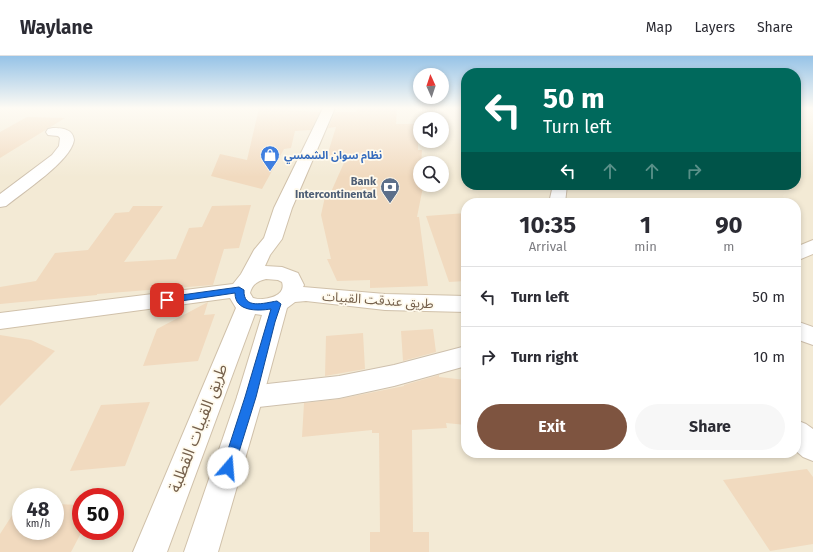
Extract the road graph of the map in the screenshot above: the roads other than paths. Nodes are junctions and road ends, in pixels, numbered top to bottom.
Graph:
1 (319, 131) edge
2 (53, 132) dead end
3 (0, 202) edge
4 (273, 239) junction
5 (813, 246) edge
6 (801, 252) edge
7 (284, 273) junction
8 (245, 291) junction
9 (284, 300) junction
10 (461, 304) edge
11 (0, 321) edge
12 (801, 332) edge
13 (813, 336) edge
14 (461, 358) edge
15 (250, 397) junction
16 (801, 437) edge
17 (813, 447) edge
18 (150, 552) edge
19 (201, 552) edge

1 - 4 main road
2 - 3 main road
4 - 7 main road
4 - 8 main road, طريق القبيات القطلبة
5 - 6 main road
7 - 8 main road
7 - 9 main road
8 - 9 main road, طريق عندقت القبيات
8 - 11 main road
8 - 18 main road, طريق القبيات القطلبة
9 - 10 main road, طريق عندقت القبيات
9 - 15 main road
12 - 13 main road
14 - 15 main road
15 - 19 main road
16 - 17 main road

